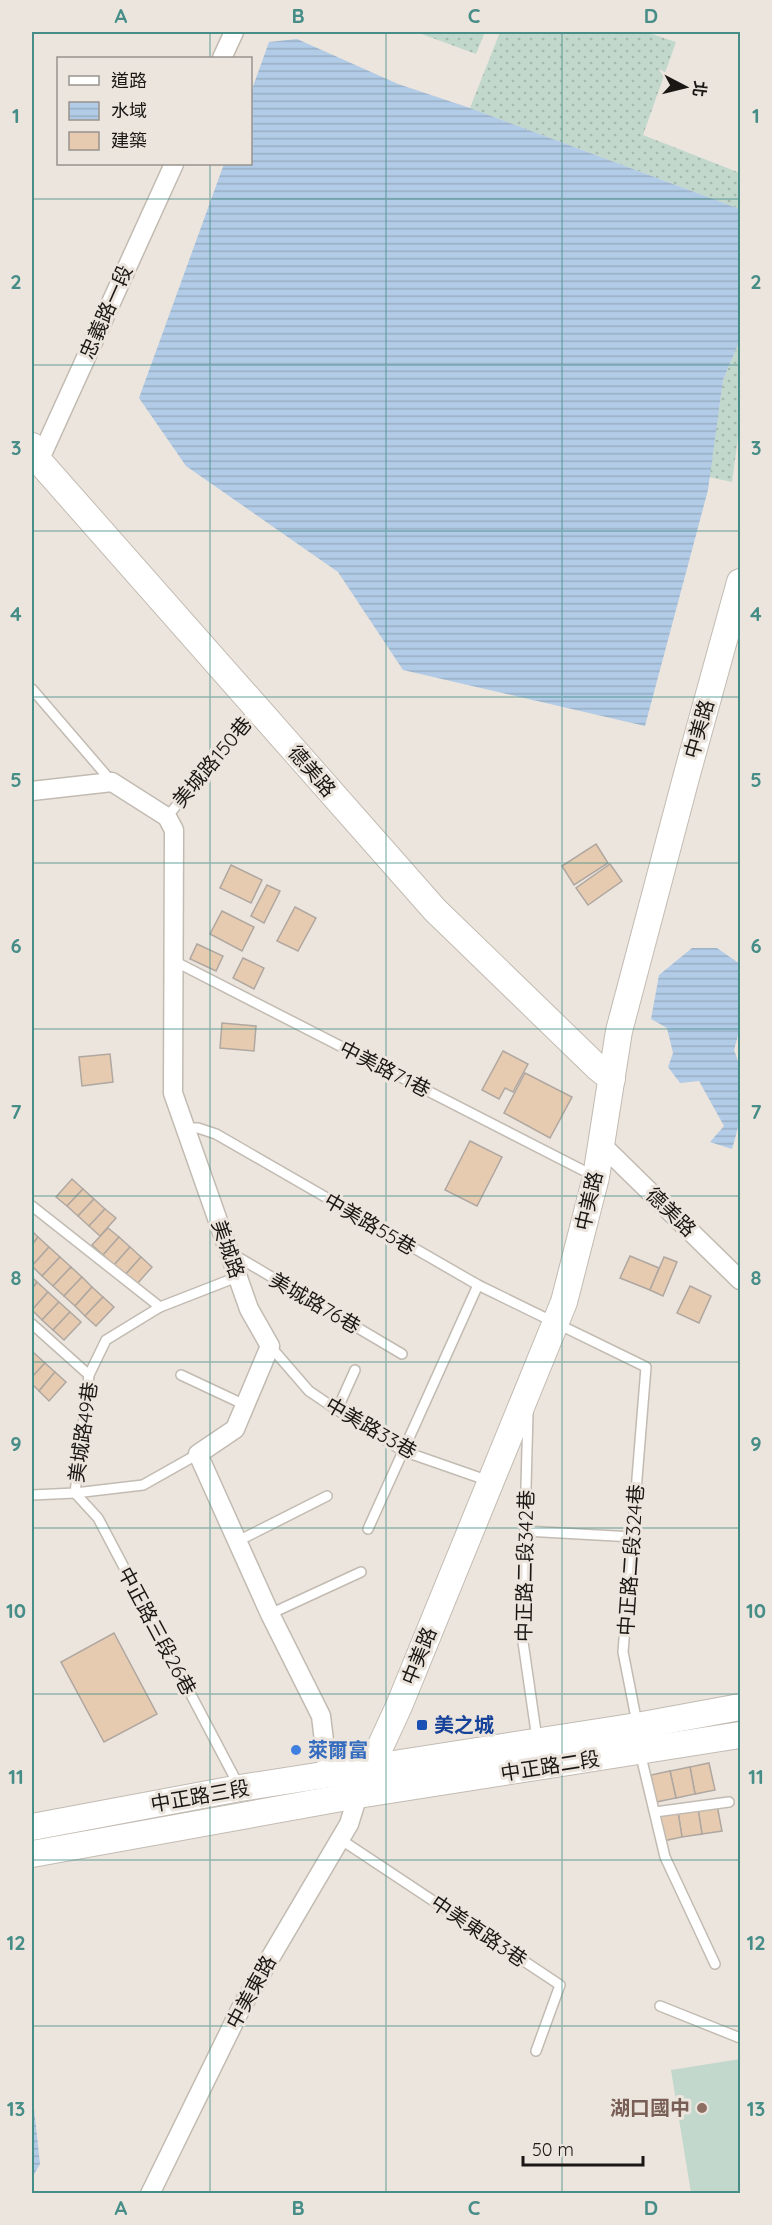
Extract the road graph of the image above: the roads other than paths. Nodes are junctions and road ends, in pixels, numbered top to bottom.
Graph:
1 (234, 32) edge
2 (222, 57) edge
3 (174, 165) edge
4 (35, 453) edge
5 (741, 582) edge
6 (32, 689) edge
7 (256, 708) junction
8 (112, 782) junction
9 (32, 790) edge
10 (167, 816) junction
11 (174, 961) junction
12 (612, 1079) junction
13 (185, 1128) junction
14 (602, 1144) junction
15 (596, 1177) junction
16 (32, 1206) edge
17 (229, 1252) junction
18 (237, 1276) junction
19 (741, 1280) edge
20 (478, 1286) junction
21 (159, 1307) junction
22 (32, 1324) edge
23 (555, 1325) junction
24 (270, 1346) junction
25 (402, 1354) dead end
26 (646, 1367) joint
27 (355, 1370) dead end
28 (89, 1375) junction
29 (181, 1375) dead end
30 (529, 1389) junction
31 (245, 1405) junction
32 (337, 1410) junction
33 (403, 1451) junction
34 (198, 1454) junction
35 (491, 1482) junction
36 (75, 1493) junction
37 (32, 1495) edge
38 (327, 1496) dead end
39 (368, 1529) dead end
40 (525, 1532) junction
41 (633, 1537) junction
42 (236, 1542) junction
43 (361, 1572) dead end
44 (270, 1614) junction
45 (741, 1707) edge
46 (741, 1735) edge
47 (639, 1739) junction
48 (537, 1742) junction
49 (370, 1768) junction
50 (328, 1774) junction
51 (358, 1795) junction
52 (242, 1802) junction
53 (729, 1802) dead end
54 (654, 1812) junction
55 (32, 1827) edge
56 (340, 1839) junction
57 (32, 1854) edge
58 (715, 1964) dead end
59 (660, 2006) dead end
60 (741, 2038) edge
61 (536, 2051) dead end
62 (150, 2193) edge

1 - 2 street
3 - 4 street, 忠義路一段
4 - 7 street, 德美路
5 - 12 street, 中美路
6 - 8 lane
7 - 10 lane, 美城路150巷
7 - 12 street, 德美路
8 - 9 street
8 - 10 street
10 - 11 street, 美城路
11 - 13 street, 美城路
11 - 15 lane, 中美路71巷
12 - 14 street, 中美路
13 - 17 street, 美城路
13 - 20 lane, 中美路55巷
14 - 15 street, 中美路
14 - 19 street, 德美路
15 - 23 street, 中美路
16 - 21 lane
17 - 18 street, 美城路
17 - 25 lane, 美城路76巷
18 - 21 lane, 美城路49巷
18 - 24 street, 美城路
20 - 23 lane, 中美路55巷
20 - 33 lane
21 - 28 lane, 美城路49巷
22 - 28 lane
23 - 26 lane, 中美路55巷
23 - 30 street, 中美路
24 - 31 street
24 - 32 lane, 中美路33巷
26 - 41 lane, 中正路二段324巷
27 - 32 lane
28 - 36 lane, 美城路49巷
29 - 31 lane
30 - 35 street, 中美路
30 - 40 lane, 中正路二段342巷
31 - 34 street
32 - 33 lane, 中美路33巷
33 - 35 lane, 中美路33巷
33 - 39 lane
34 - 36 lane
34 - 42 street
35 - 49 street, 中美路
36 - 37 lane
36 - 52 lane, 中正路三段26巷
38 - 42 lane
40 - 41 lane
40 - 48 lane, 中正路二段342巷
41 - 47 lane, 中正路二段324巷
42 - 44 street
43 - 44 lane
44 - 50 street
45 - 47 street, 中正路二段
46 - 47 street, 中正路二段
47 - 48 street, 中正路二段
47 - 51 street, 中正路二段
47 - 54 lane, 中正路二段324巷
48 - 49 street, 中正路二段
49 - 50 street, 中正路三段
49 - 51 street, 中美路
50 - 52 street, 中正路三段
51 - 52 street, 中正路三段
51 - 56 street, 中美東路
52 - 55 street, 中正路三段
52 - 57 street, 中正路三段
53 - 54 lane
54 - 58 lane, 中正路二段324巷
56 - 61 lane, 中美東路3巷
56 - 62 street, 中美東路
59 - 60 lane

